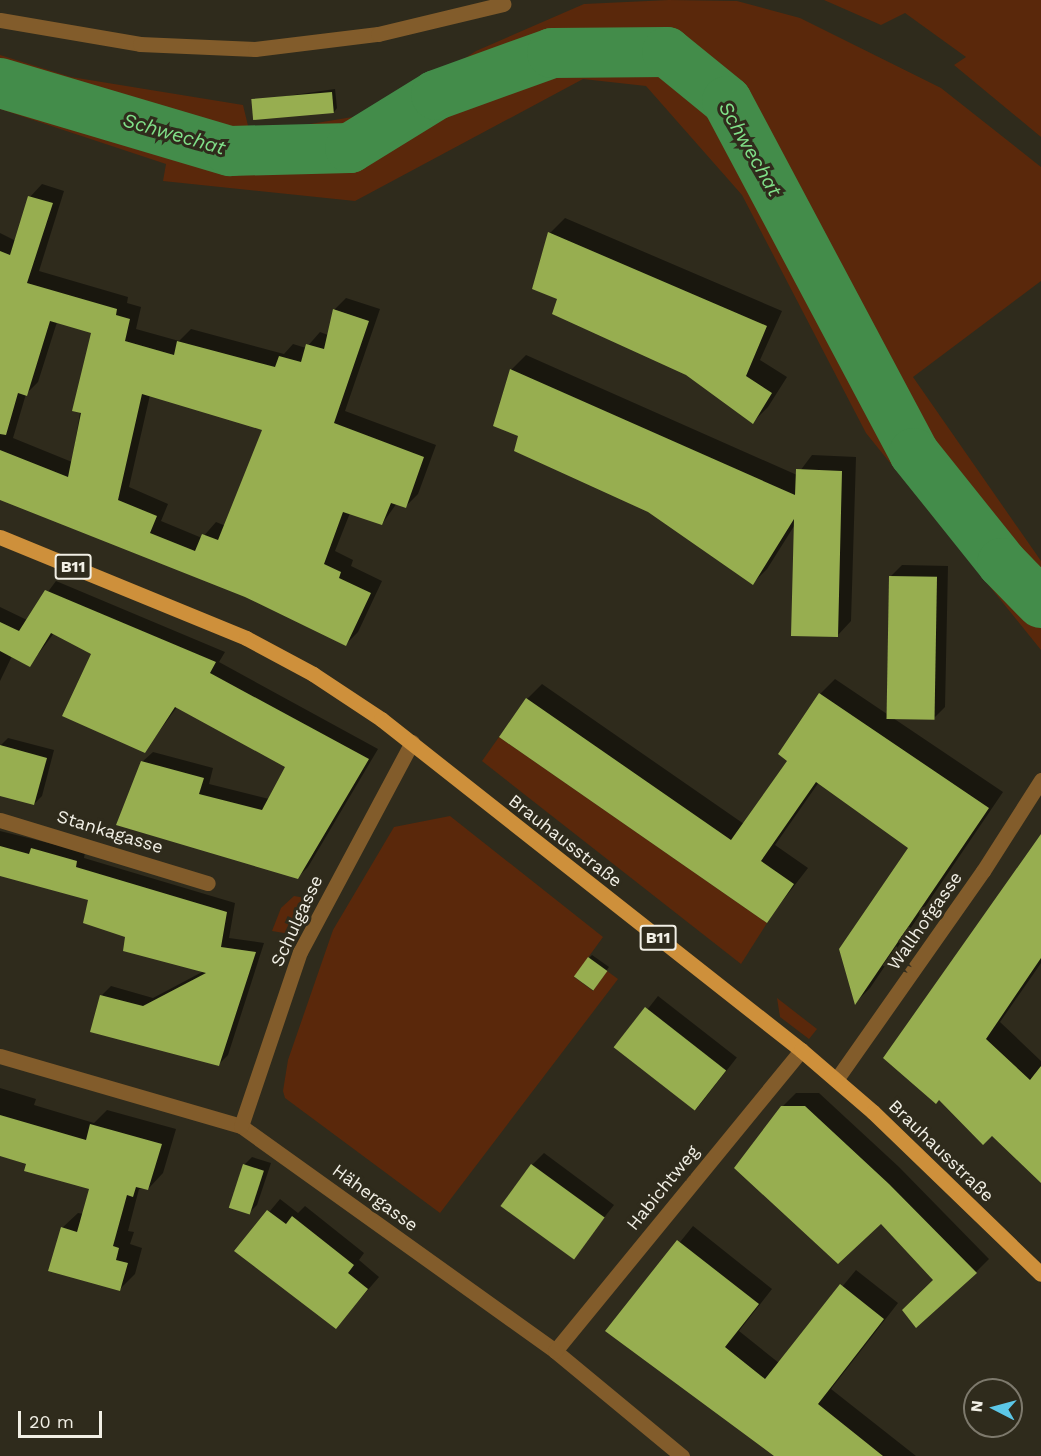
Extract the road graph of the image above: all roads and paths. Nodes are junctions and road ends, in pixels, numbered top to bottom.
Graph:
1 (503, 4) dead end
2 (0, 20) edge
3 (0, 537) edge
4 (412, 742) junction
5 (1041, 780) edge
6 (0, 820) edge
7 (208, 882) dead end
8 (801, 1050) junction
9 (0, 1056) edge
10 (836, 1080) junction
11 (242, 1126) junction
12 (1041, 1274) edge
13 (555, 1351) junction
14 (682, 1456) edge

1 - 2 street
3 - 4 main road, Brauhausstraße / B11
4 - 8 main road, Brauhausstraße / B11
4 - 11 street, Schulgasse
5 - 10 street, Wallhofgasse
6 - 7 street, Stankagasse
8 - 10 main road, Brauhausstraße / B11
8 - 13 street, Habichtweg
9 - 11 street, Hähergasse
10 - 12 main road, Brauhausstraße / B11
11 - 13 street, Hähergasse
13 - 14 street, Hähergasse

